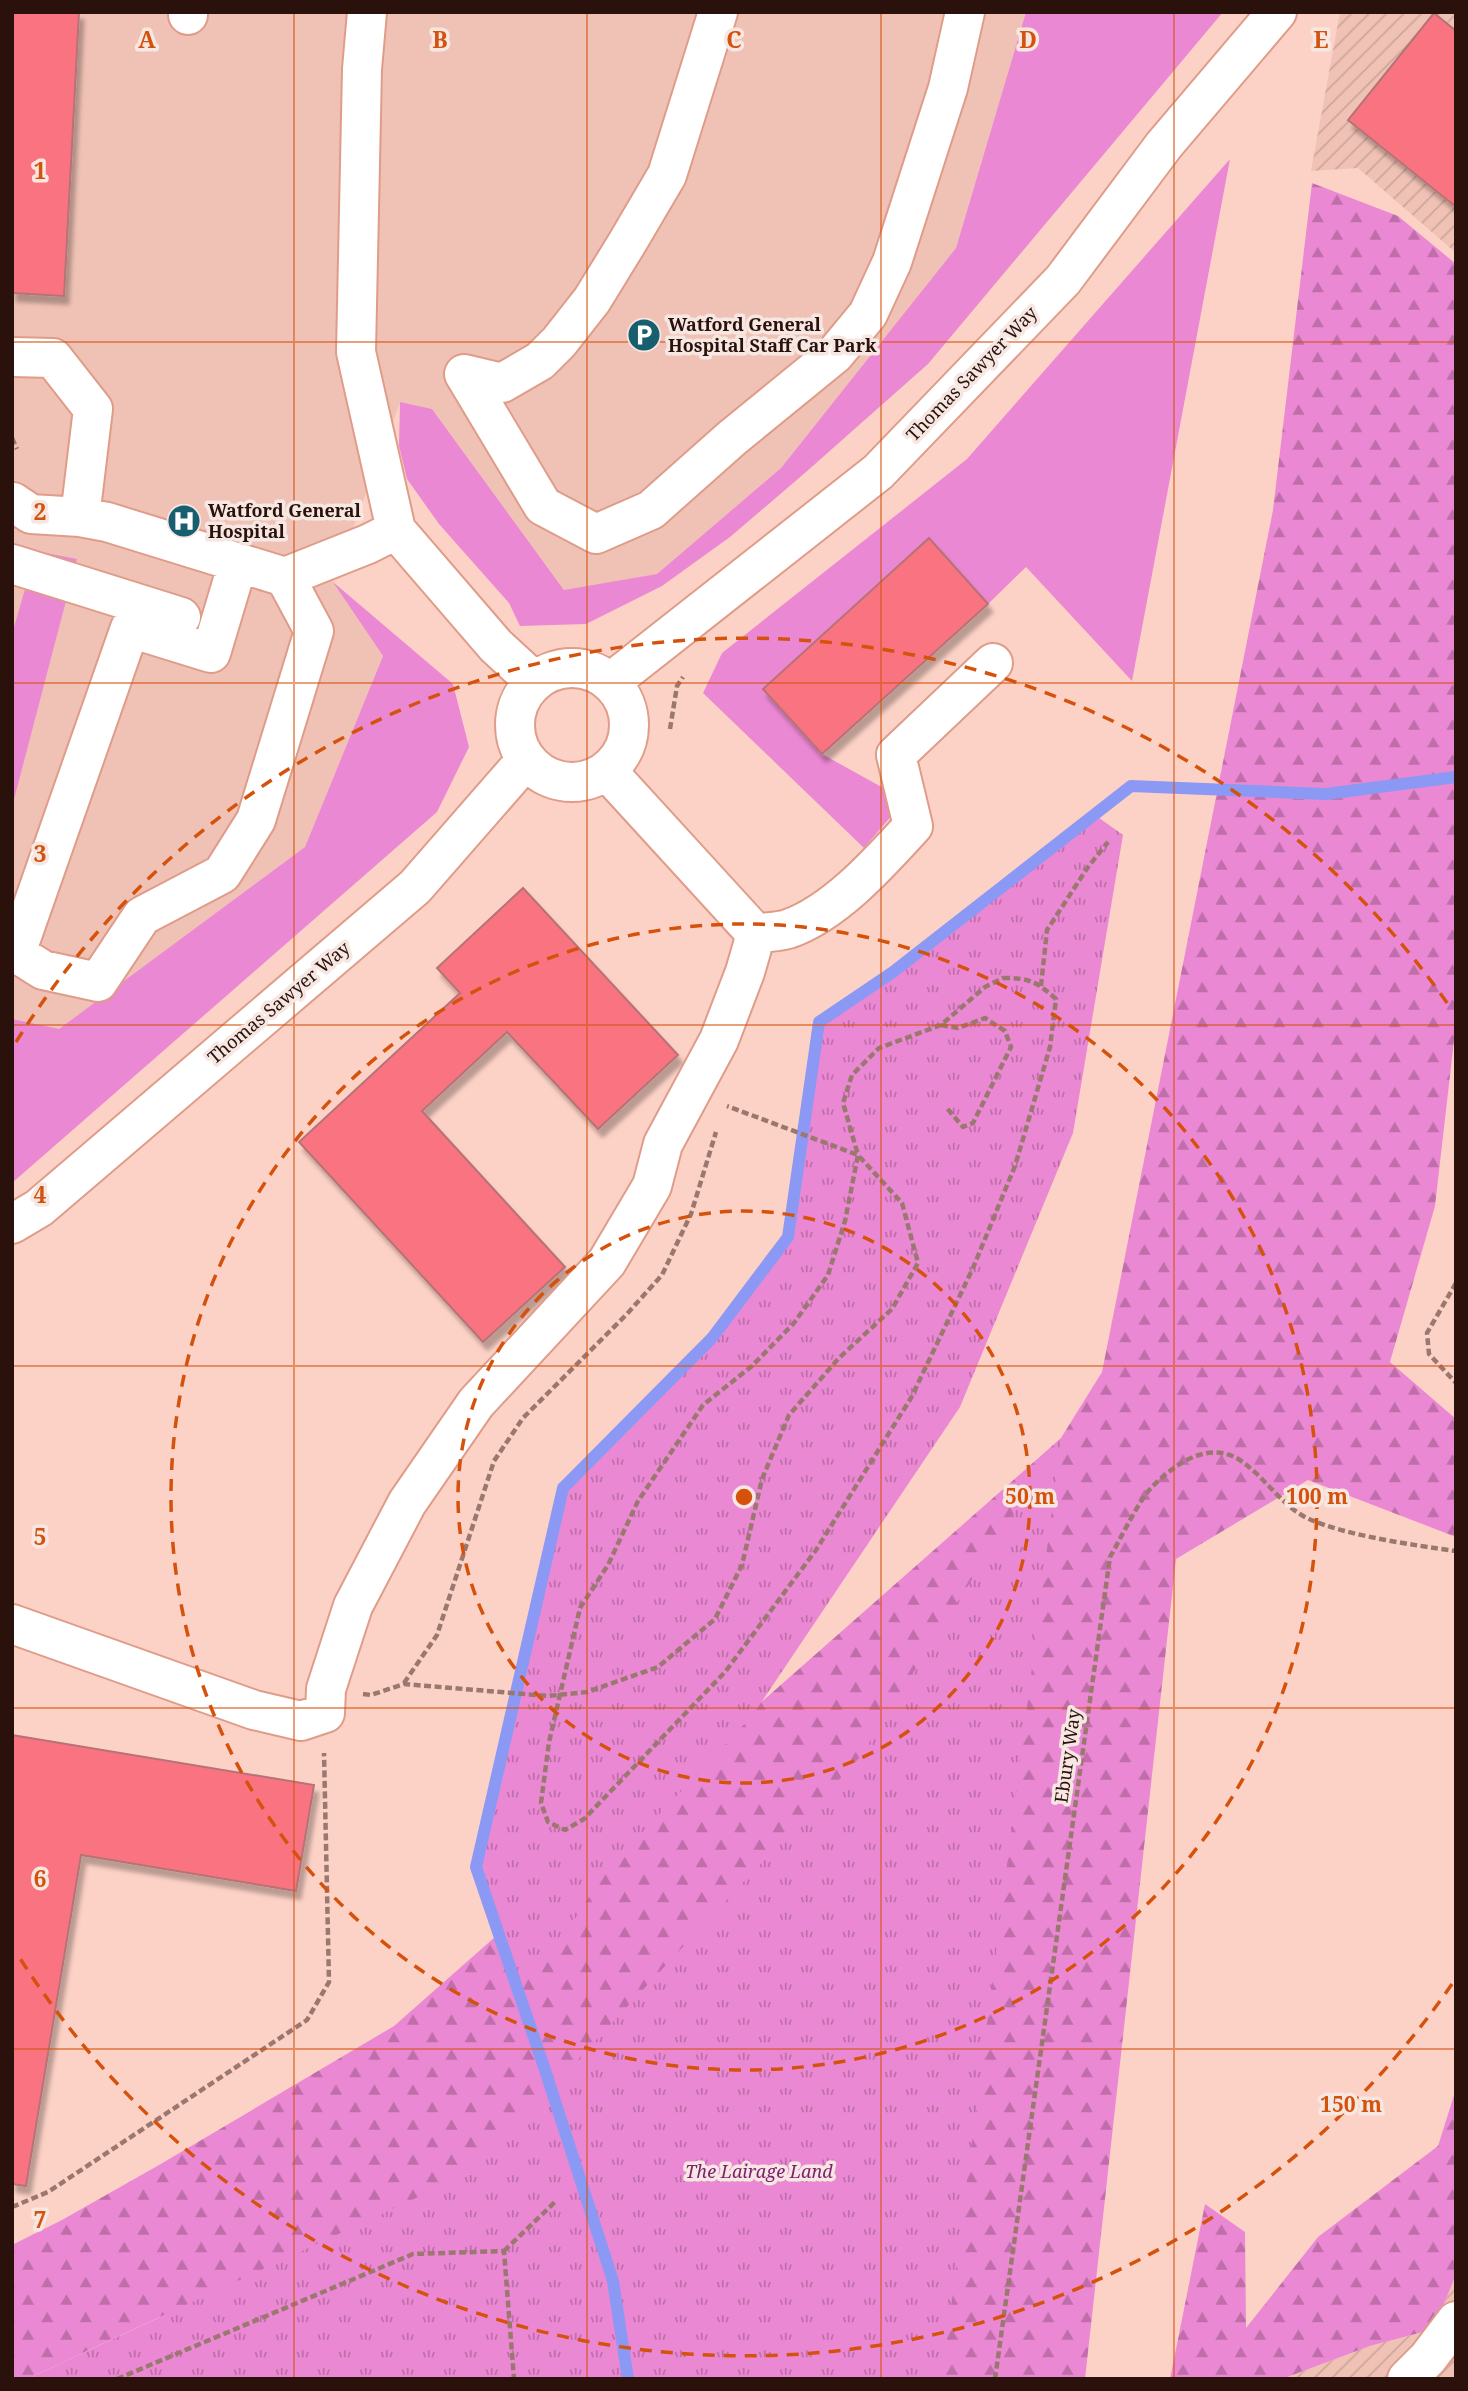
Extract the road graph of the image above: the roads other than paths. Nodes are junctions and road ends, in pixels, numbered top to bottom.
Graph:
1 (367, 12) edge
2 (718, 12) edge
3 (965, 12) edge
4 (1278, 12) edge
5 (12, 357) edge
6 (13, 502) edge
7 (80, 517) junction
8 (12, 523) edge
9 (396, 530) junction
10 (238, 563) junction
11 (12, 564) edge
12 (285, 577) junction
13 (182, 644) junction
14 (993, 663) dead end
15 (534, 681) junction
16 (611, 682) junction
17 (525, 761) junction
18 (607, 771) junction
19 (756, 934) junction
20 (12, 1224) edge
21 (12, 1624) edge
22 (1456, 2322) edge
23 (1407, 2379) edge

1 - 9 street
2 - 3 street
4 - 16 street, Thomas Sawyer Way
5 - 7 street
6 - 7 street
6 - 8 street
7 - 10 street
9 - 12 street
9 - 15 street
10 - 12 street
10 - 13 street
11 - 13 street
12 - 13 street
14 - 19 street
15 - 16 street
15 - 17 street
16 - 18 street
17 - 18 street
17 - 20 street, Thomas Sawyer Way
18 - 19 street
19 - 21 street
22 - 23 street

